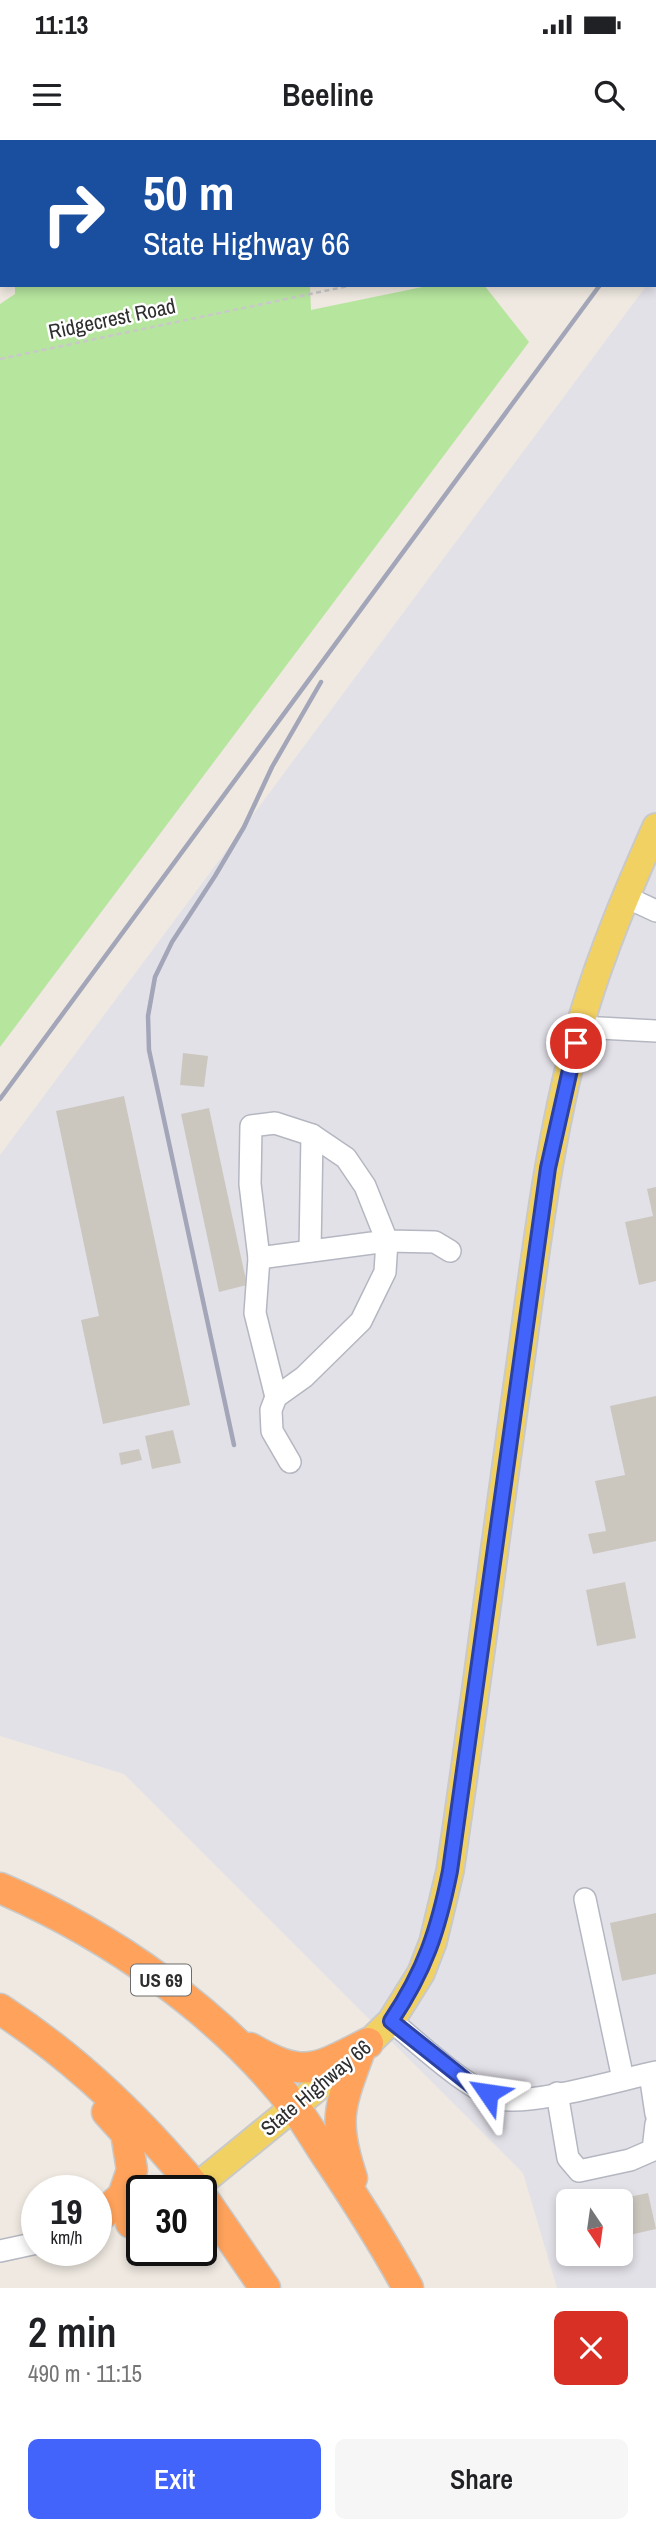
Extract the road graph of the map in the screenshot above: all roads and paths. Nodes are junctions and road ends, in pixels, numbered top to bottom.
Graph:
1 (343, 287) edge
2 (0, 359) edge
3 (656, 827) edge
4 (626, 897) junction
5 (656, 911) edge
6 (581, 1027) junction
7 (656, 1031) edge
8 (312, 1135) junction
9 (387, 1241) junction
10 (310, 1251) junction
11 (450, 1251) dead end
12 (259, 1258) junction
13 (276, 1397) junction
14 (290, 1462) dead end
15 (0, 1888) edge
16 (584, 1899) dead end
17 (0, 2009) edge
18 (0, 2021) edge
19 (223, 2033) junction
20 (374, 2038) junction
21 (653, 2073) edge
22 (623, 2079) junction
23 (557, 2093) junction
24 (294, 2108) junction
25 (656, 2114) edge
26 (656, 2124) edge
27 (182, 2175) edge
28 (215, 2175) edge
29 (112, 2206) edge
30 (364, 2211) junction
31 (217, 2220) edge
32 (217, 2237) edge
33 (21, 2246) edge
34 (0, 2251) edge
35 (259, 2278) edge
36 (408, 2288) edge

1 - 2 path, Ridgecrest Road
3 - 4 main road, State Highway 66
4 - 5 street
4 - 6 main road, State Highway 66
6 - 7 street
6 - 20 main road, State Highway 66
8 - 9 street
8 - 10 street
8 - 12 street
9 - 10 street
9 - 11 street
9 - 13 street
10 - 12 street
12 - 13 street
13 - 14 street
15 - 19 highway, US 69
16 - 22 street
17 - 27 highway
18 - 29 highway
19 - 20 highway
19 - 24 highway, US 69
20 - 23 street
20 - 24 main road, State Highway 66
20 - 30 highway
21 - 22 street
21 - 25 street
22 - 23 street
23 - 26 street
24 - 28 main road, State Highway 66
24 - 30 highway, US 69
30 - 36 highway, US 69
31 - 35 highway
32 - 35 highway
33 - 34 street

